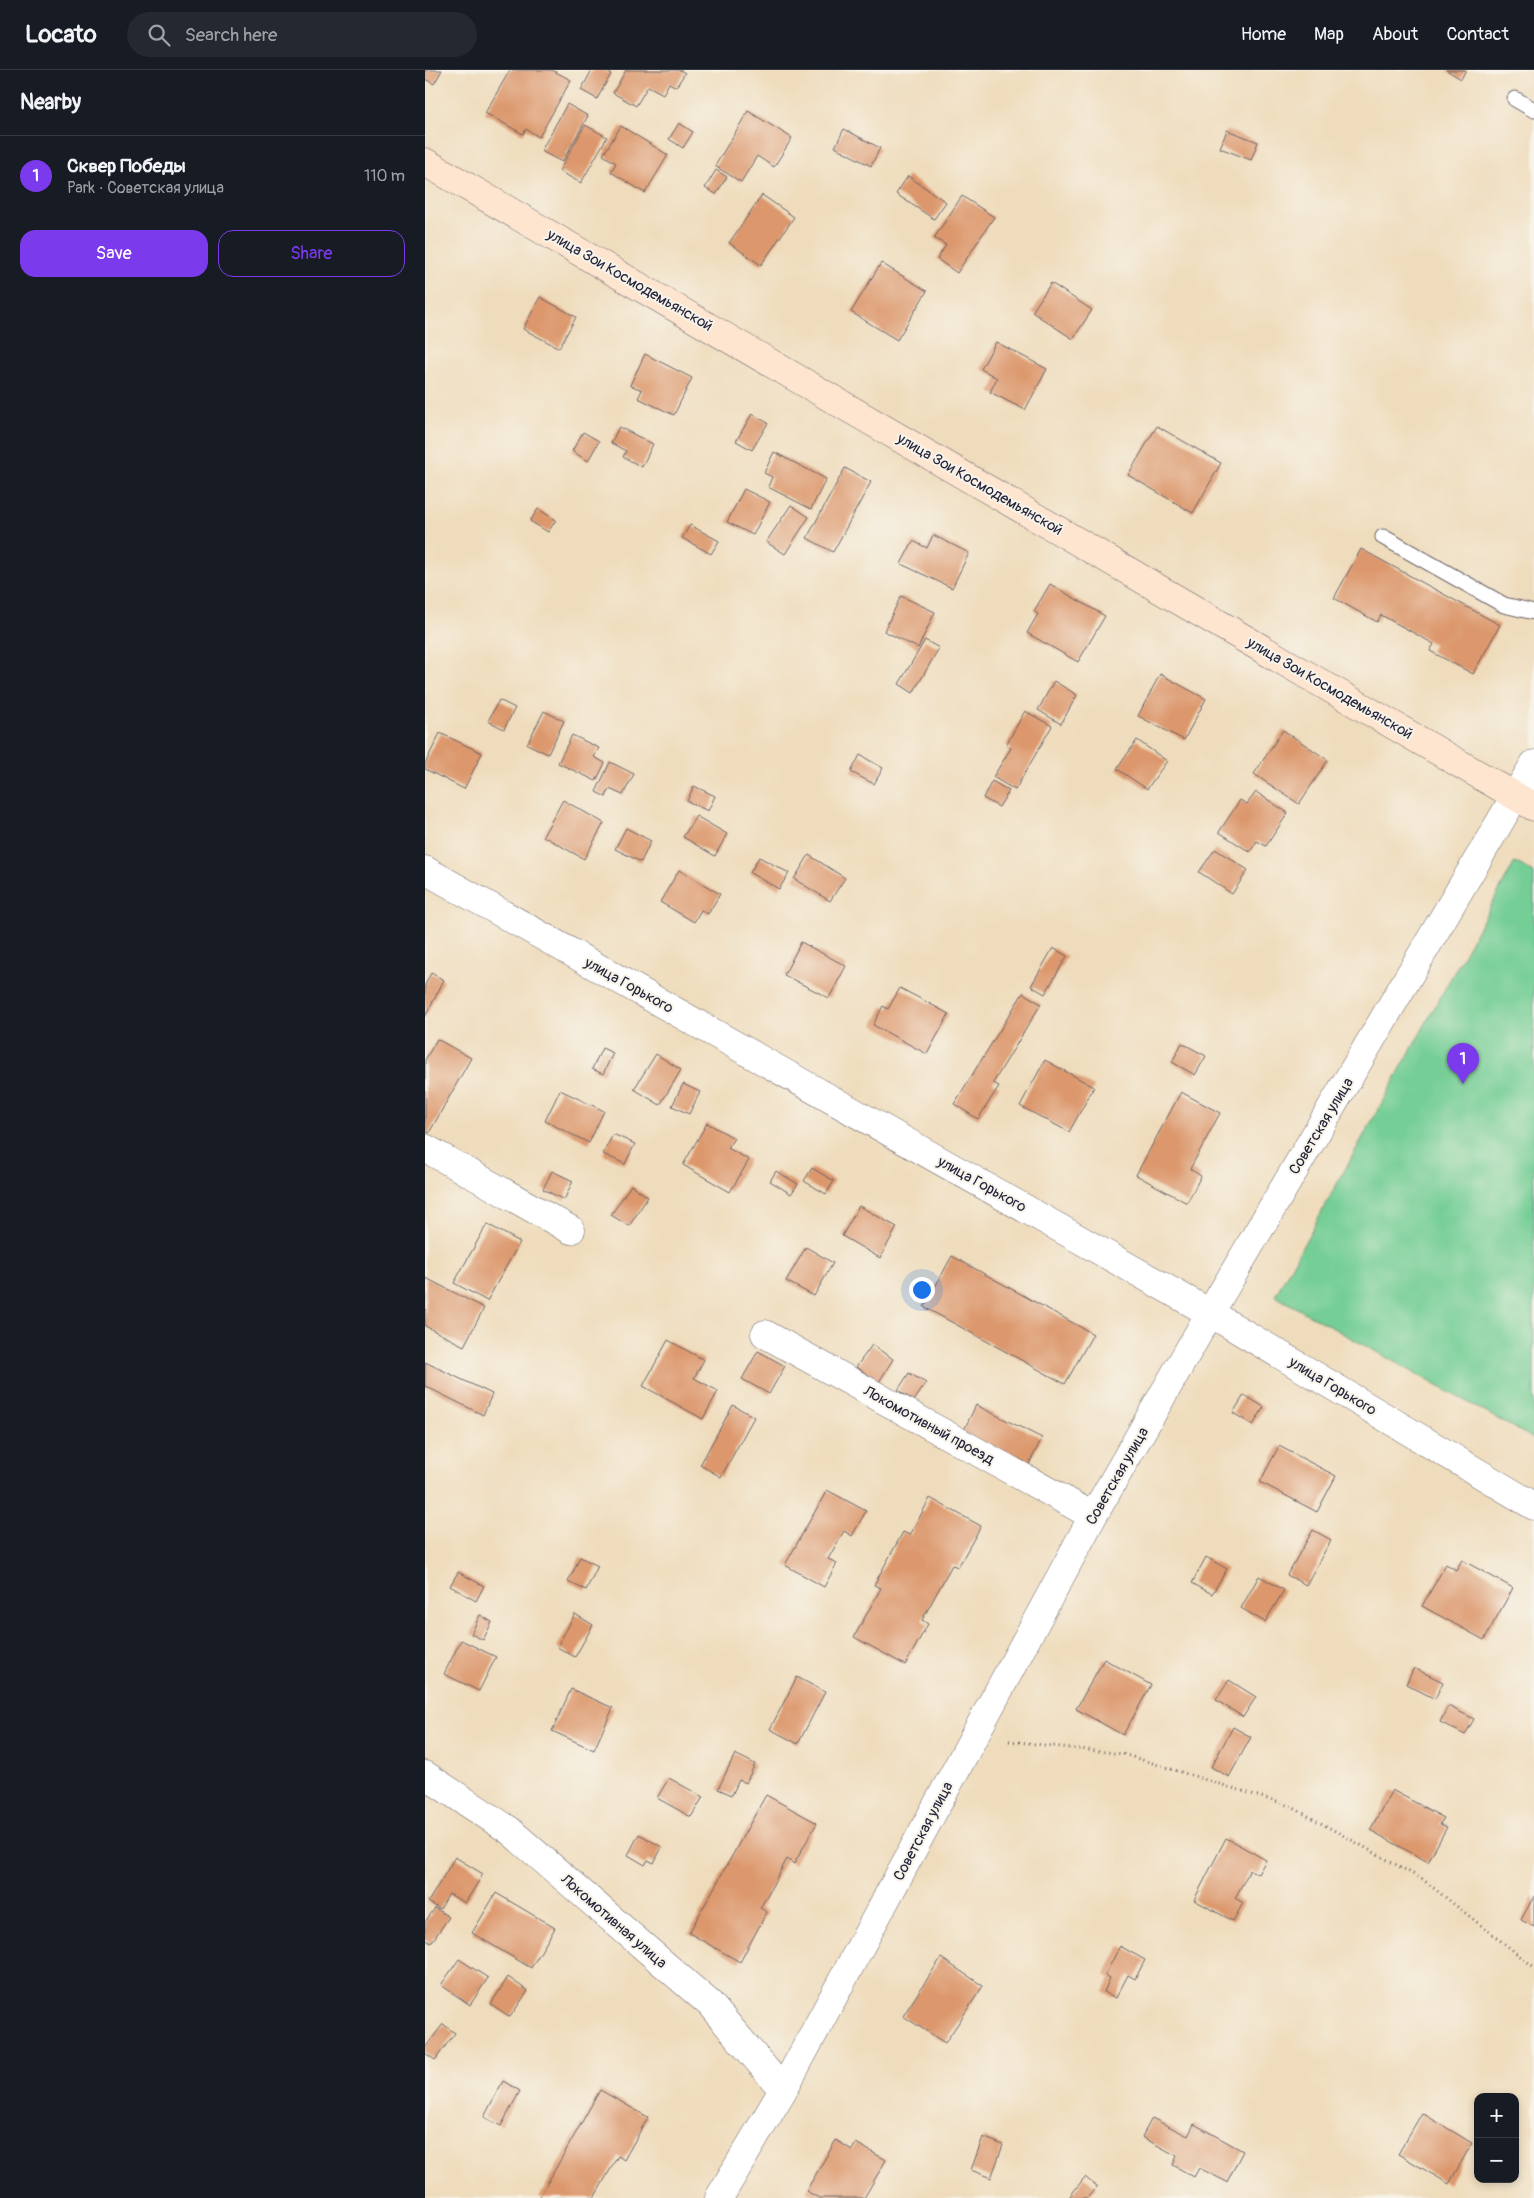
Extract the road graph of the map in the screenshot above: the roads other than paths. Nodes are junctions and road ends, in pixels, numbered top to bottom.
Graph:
1 (1515, 98) dead end
2 (1534, 110) edge
3 (425, 162) edge
4 (1383, 537) dead end
5 (1534, 612) edge
6 (1534, 764) edge
7 (1525, 802) edge
8 (425, 870) edge
9 (425, 1148) edge
10 (571, 1230) dead end
11 (1210, 1313) junction
12 (765, 1334) dead end
13 (1534, 1506) edge
14 (1093, 1516) junction
15 (425, 1775) edge
16 (783, 2090) junction
17 (719, 2198) edge

1 - 2 lane
3 - 7 street, улица Зои Космодемьянской
4 - 5 lane
6 - 7 street, Советская улица
7 - 11 street, Советская улица
8 - 11 street, улица Горького
9 - 10 street
11 - 13 street, улица Горького
11 - 14 street, Советская улица
12 - 14 street, Локомотивный проезд
14 - 16 street, Советская улица
15 - 16 street, Локомотивная улица
16 - 17 street, Советская улица

